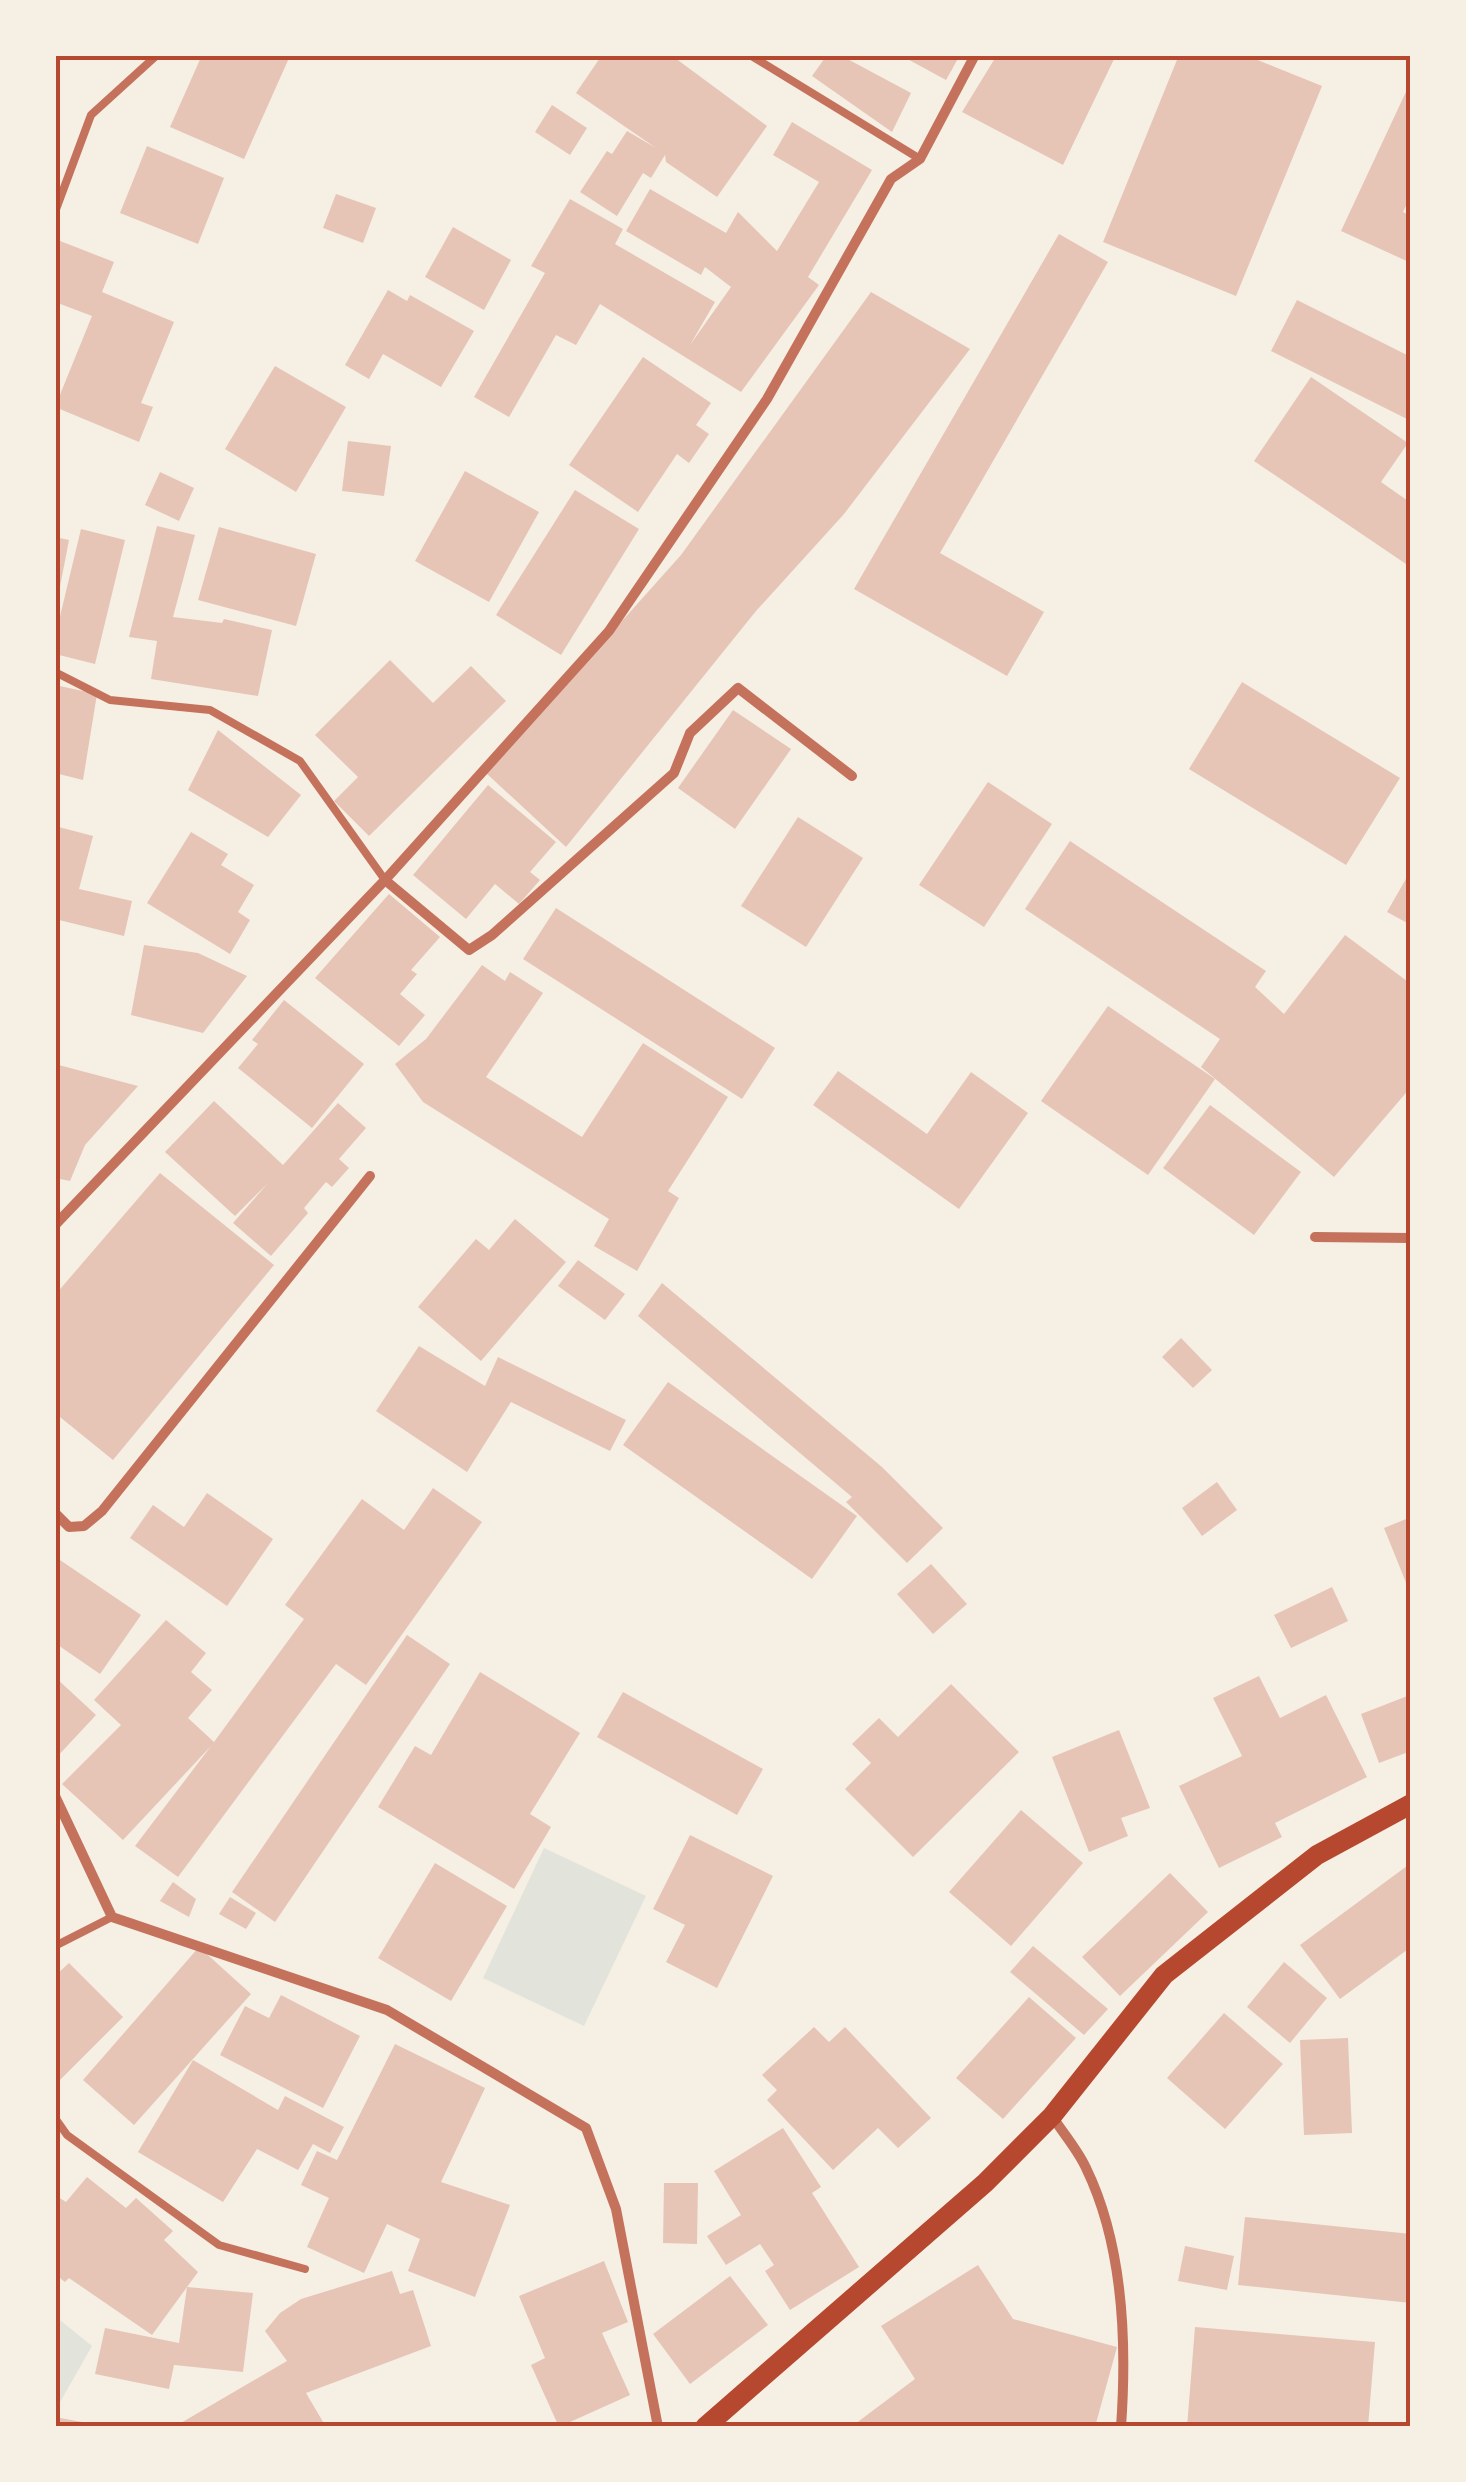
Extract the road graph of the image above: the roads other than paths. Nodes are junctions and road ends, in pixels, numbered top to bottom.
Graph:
1 (158, 55) edge
2 (750, 55) edge
3 (975, 55) edge
4 (920, 159) junction
5 (55, 212) edge
6 (55, 672) edge
7 (852, 776) dead end
8 (385, 880) junction
9 (370, 1176) dead end
10 (55, 1225) edge
11 (1314, 1237) dead end
12 (1411, 1238) edge
13 (55, 1513) edge
14 (55, 1796) edge
15 (1411, 1804) edge
16 (112, 1917) junction
17 (55, 1946) edge
18 (1052, 2116) junction
19 (55, 2118) edge
20 (305, 2270) dead end
21 (658, 2427) edge
22 (705, 2427) edge
23 (1121, 2427) edge

1 - 5 lane
2 - 4 lane
3 - 4 street
4 - 8 street
6 - 8 lane
7 - 8 street
8 - 10 street
9 - 13 street
11 - 12 street
14 - 16 street
15 - 18 main road
16 - 17 lane
16 - 21 street
18 - 22 main road
18 - 23 street
19 - 20 lane

